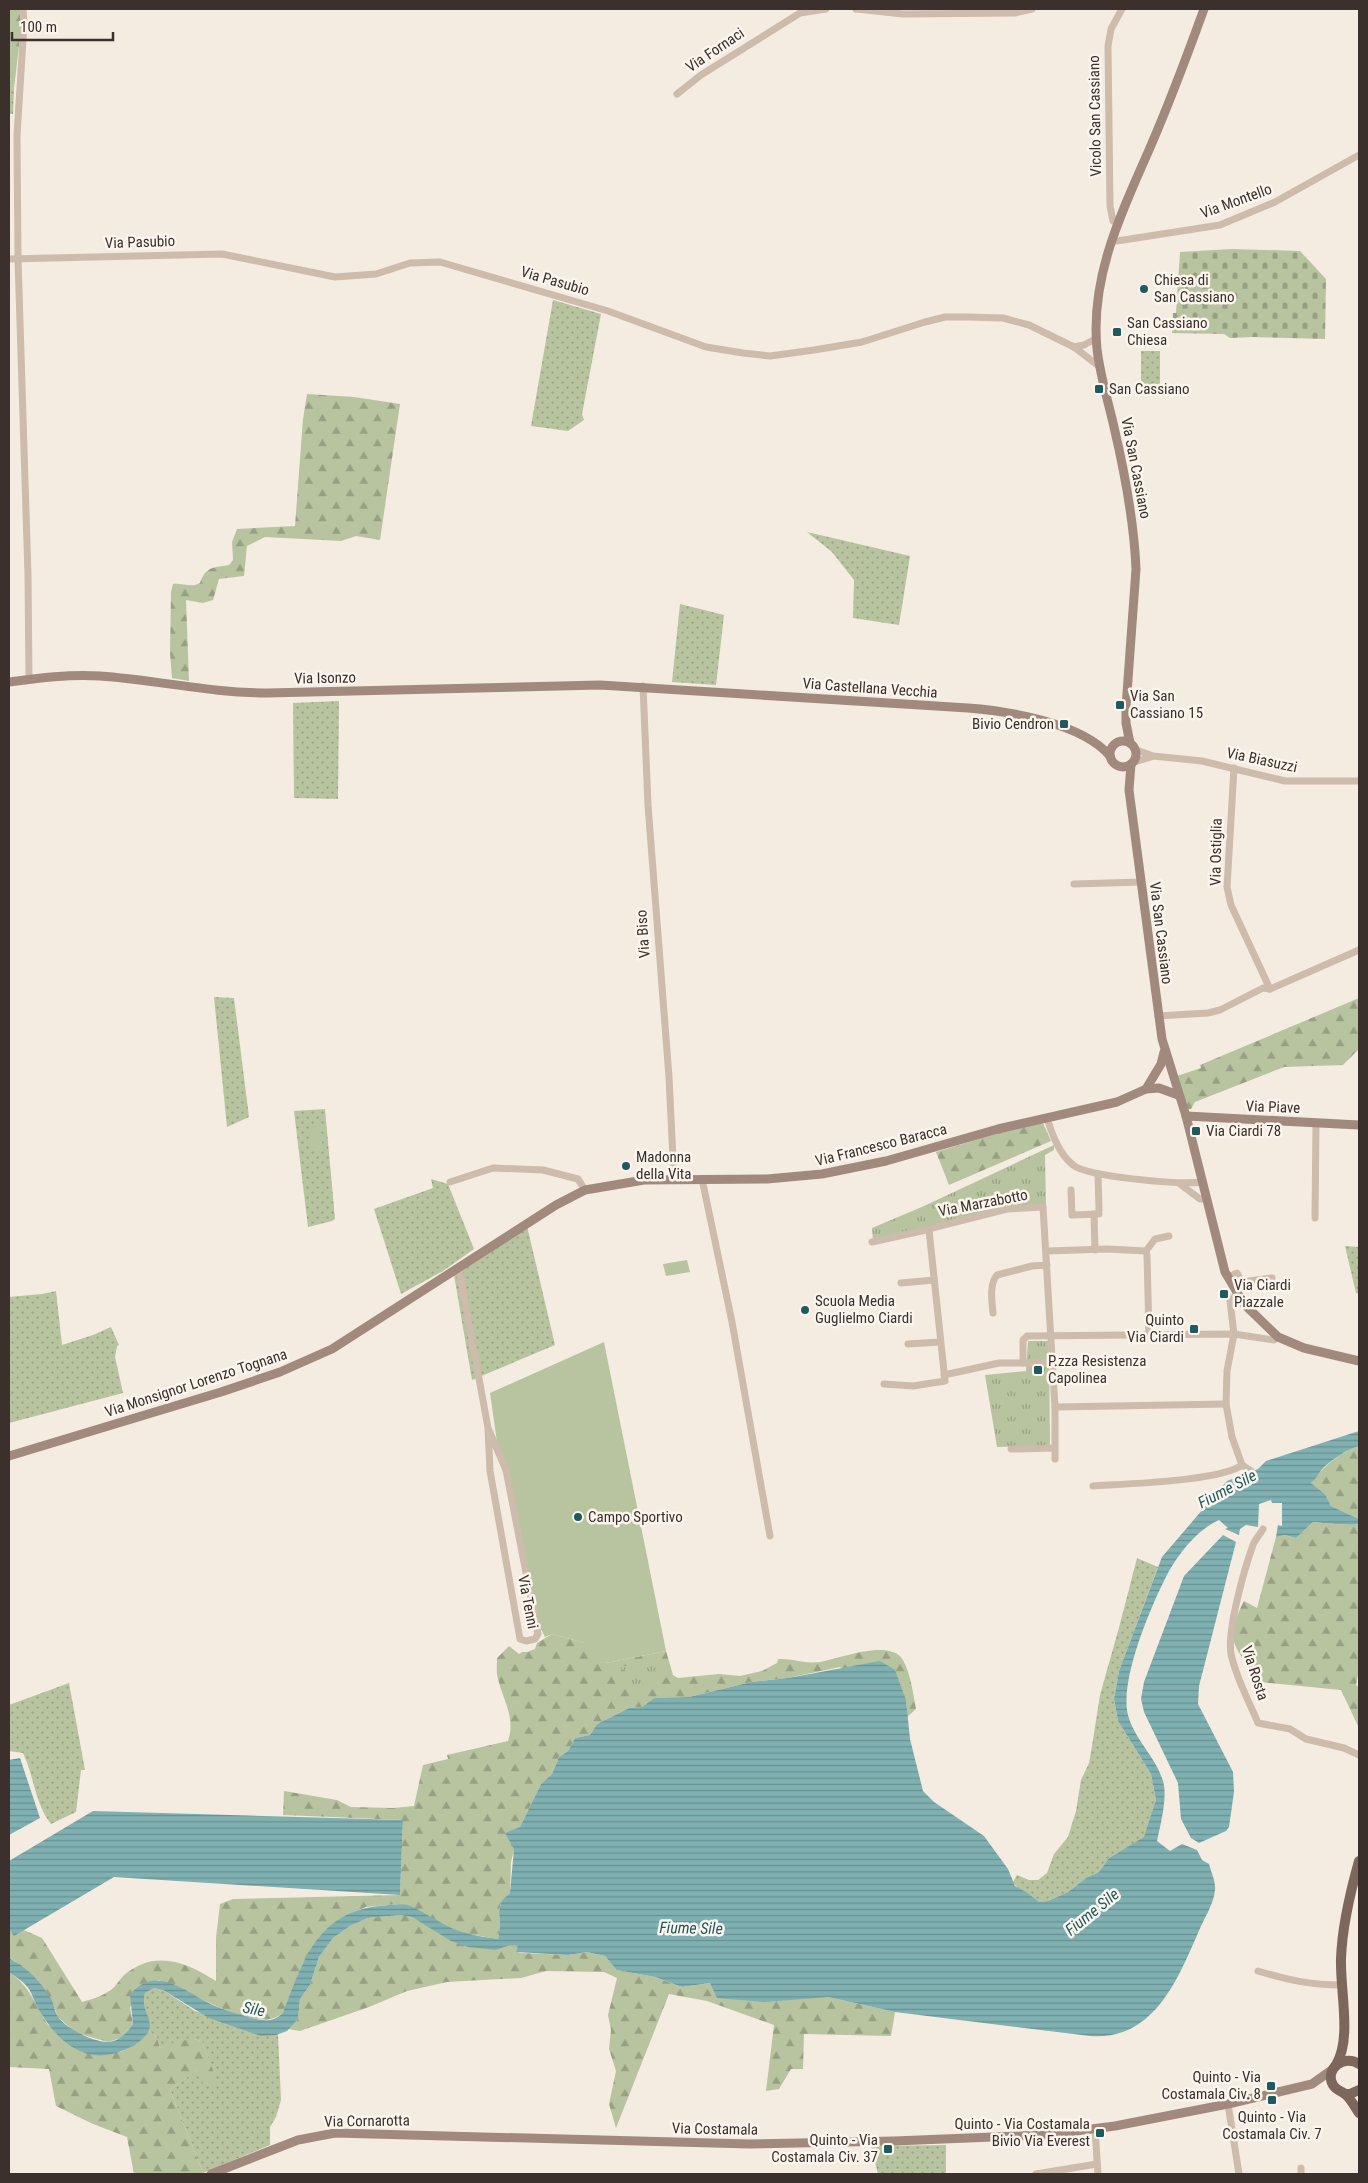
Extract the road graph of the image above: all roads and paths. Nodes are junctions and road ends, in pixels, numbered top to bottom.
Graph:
1 (23, 9) edge
2 (826, 9) edge
3 (856, 9) edge
4 (1032, 9) edge
5 (1122, 9) edge
6 (1204, 9) edge
7 (677, 94) dead end
8 (1359, 155) edge
9 (1117, 222) junction
10 (1112, 239) junction
11 (9, 259) edge
12 (18, 259) junction
13 (1097, 338) junction
14 (1074, 347) junction
15 (1101, 368) junction
16 (29, 679) junction
17 (9, 682) edge
18 (643, 686) junction
19 (1126, 714) junction
20 (1091, 740) junction
21 (1116, 743) junction
22 (1132, 746) junction
23 (1110, 756) junction
24 (1159, 756) junction
25 (1132, 763) junction
26 (1118, 766) junction
27 (1234, 768) junction
28 (1359, 781) edge
29 (1129, 790) junction
30 (1141, 882) junction
31 (1074, 884) dead end
32 (1359, 950) edge
33 (1270, 989) junction
34 (1158, 1016) junction
35 (1164, 1052) junction
36 (1153, 1078) junction
37 (1173, 1078) junction
38 (1159, 1088) junction
39 (1146, 1089) junction
40 (1178, 1095) junction
41 (1186, 1116) junction
42 (1047, 1118) junction
43 (1316, 1122) junction
44 (1359, 1125) edge
45 (1098, 1174) junction
46 (674, 1179) junction
47 (702, 1179) junction
48 (450, 1182) dead end
49 (1202, 1182) junction
50 (1180, 1184) junction
51 (585, 1190) junction
52 (1072, 1190) dead end
53 (1206, 1199) junction
54 (1097, 1213) junction
55 (1314, 1218) dead end
56 (929, 1230) junction
57 (1169, 1236) dead end
58 (872, 1242) dead end
59 (1095, 1250) junction
60 (1046, 1251) junction
61 (1146, 1251) junction
62 (1048, 1265) junction
63 (459, 1268) junction
64 (1228, 1277) junction
65 (1272, 1278) dead end
66 (934, 1280) junction
67 (901, 1283) dead end
68 (434, 1284) joint
69 (1237, 1294) junction
70 (993, 1313) dead end
71 (1234, 1334) junction
72 (1149, 1335) junction
73 (1051, 1336) junction
74 (1278, 1337) junction
75 (940, 1342) junction
76 (908, 1344) dead end
77 (1359, 1361) edge
78 (1053, 1363) junction
79 (1023, 1364) junction
80 (944, 1375) junction
81 (884, 1384) dead end
82 (1226, 1404) junction
83 (1056, 1407) junction
84 (488, 1428) junction
85 (1054, 1448) junction
86 (1011, 1449) dead end
87 (9, 1456) edge
88 (501, 1458) junction
89 (1054, 1459) dead end
90 (490, 1460) junction
91 (1242, 1466) junction
92 (1251, 1471) dead end
93 (1093, 1486) dead end
94 (1263, 1529) dead end
95 (770, 1536) dead end
96 (1359, 1755) edge
97 (1359, 1861) edge
98 (1258, 1971) dead end
99 (1341, 1985) junction
100 (1345, 2036) junction
101 (1359, 2063) edge
102 (1334, 2067) junction
103 (1312, 2084) junction
104 (1359, 2090) edge
105 (1340, 2091) junction
106 (1228, 2104) junction
107 (1359, 2113) edge
108 (1095, 2129) junction
109 (532, 2138) joint
110 (1097, 2164) junction
111 (211, 2174) edge
112 (1036, 2174) edge
113 (1098, 2174) edge
114 (1239, 2174) edge

1 - 12 street
2 - 7 street, Via Fornaci
3 - 4 street
5 - 9 street, Vicolo San Cassiano
6 - 9 main road, Via San Cassiano
8 - 10 street, Via Montello
9 - 10 main road, Via San Cassiano
10 - 13 main road, Via San Cassiano
11 - 12 street, Via Pasubio
12 - 14 street, Via Pasubio
12 - 16 street
13 - 14 street
13 - 15 main road, Via San Cassiano
14 - 15 street, Via Pasubio
15 - 19 main road, Via San Cassiano
16 - 17 main road, Via Isonzo
16 - 18 main road, Via Isonzo
18 - 20 main road, Via Castellana Vecchia
18 - 46 street, Via Biso
19 - 21 main road, Via San Cassiano
19 - 22 main road, Via San Cassiano
20 - 21 main road, Via Castellana Vecchia
20 - 23 main road, Via Castellana Vecchia
21 - 22 main road
21 - 23 main road
22 - 24 street, Via Biasuzzi
22 - 25 main road
23 - 26 main road
24 - 25 street, Via Biasuzzi
24 - 27 street, Via Biasuzzi
25 - 26 main road
25 - 29 main road, Via San Cassiano
26 - 29 main road, Via San Cassiano
27 - 28 street, Via Biasuzzi
27 - 33 street, Via Ostiglia
29 - 30 main road, Via San Cassiano
30 - 31 street
30 - 34 main road, Via San Cassiano
32 - 33 street
33 - 34 street
34 - 35 main road, Via San Cassiano
35 - 36 main road
35 - 37 main road, Via San Cassiano
36 - 37 main road
36 - 39 main road
37 - 38 main road
37 - 40 main road, Via San Cassiano
38 - 39 main road, Via Francesco Baracca
38 - 40 main road, Via Francesco Baracca
39 - 42 main road, Via Francesco Baracca
40 - 41 main road, Via San Cassiano
41 - 43 main road, Via Piave
41 - 49 main road, Via San Cassiano
42 - 45 street
42 - 47 main road, Via Francesco Baracca
43 - 44 main road, Via Piave
43 - 55 street
45 - 50 street
45 - 54 street
46 - 47 main road, Via Francesco Baracca
46 - 51 main road, Via Francesco Baracca
47 - 95 street
48 - 51 street
49 - 50 street
49 - 53 main road, Via San Cassiano
50 - 53 street
51 - 63 main road, Via Francesco Baracca
52 - 54 street
53 - 64 main road, Via San Cassiano
54 - 59 street
56 - 58 street, Via Marzabotto
56 - 60 street, Via Marzabotto
56 - 66 street, Via Marzabotto
57 - 61 street
59 - 60 street
59 - 61 street
60 - 62 street
61 - 72 street
62 - 70 street
62 - 73 street
63 - 68 main road, Via Francesco Baracca
63 - 84 street, Via Tenni
64 - 65 street
64 - 69 main road, Via San Cassiano
66 - 67 street
66 - 75 street, Via Marzabotto
68 - 87 main road, Via Monsignor Lorenzo Tognana
69 - 71 street
69 - 74 main road, Via San Cassiano
71 - 72 street
71 - 74 street
71 - 82 street
72 - 73 street
73 - 78 street
73 - 79 street
74 - 77 main road, Via San Cassiano
75 - 76 street
75 - 80 street, Via Marzabotto
78 - 79 street
78 - 83 street
79 - 80 street
80 - 81 street
82 - 83 street
82 - 91 street
83 - 85 street
84 - 88 street, Via Tenni
84 - 90 street, Via Tenni
85 - 86 street
85 - 89 street
88 - 90 street
88 - 90 street, Via Tenni
91 - 92 street
91 - 93 street
94 - 96 street, Via Rosta
97 - 99 main road
98 - 99 street
99 - 100 main road
100 - 101 main road
100 - 102 main road
101 - 102 main road
102 - 103 main road, Via Costamala
102 - 105 main road
103 - 105 main road, Via Costamala
103 - 106 main road, Via Costamala
104 - 105 main road
105 - 107 main road
106 - 108 main road, Via Costamala
106 - 114 street
108 - 109 main road, Via Costamala
108 - 110 street
109 - 111 main road, Via Cornarotta
110 - 112 street
110 - 113 street

